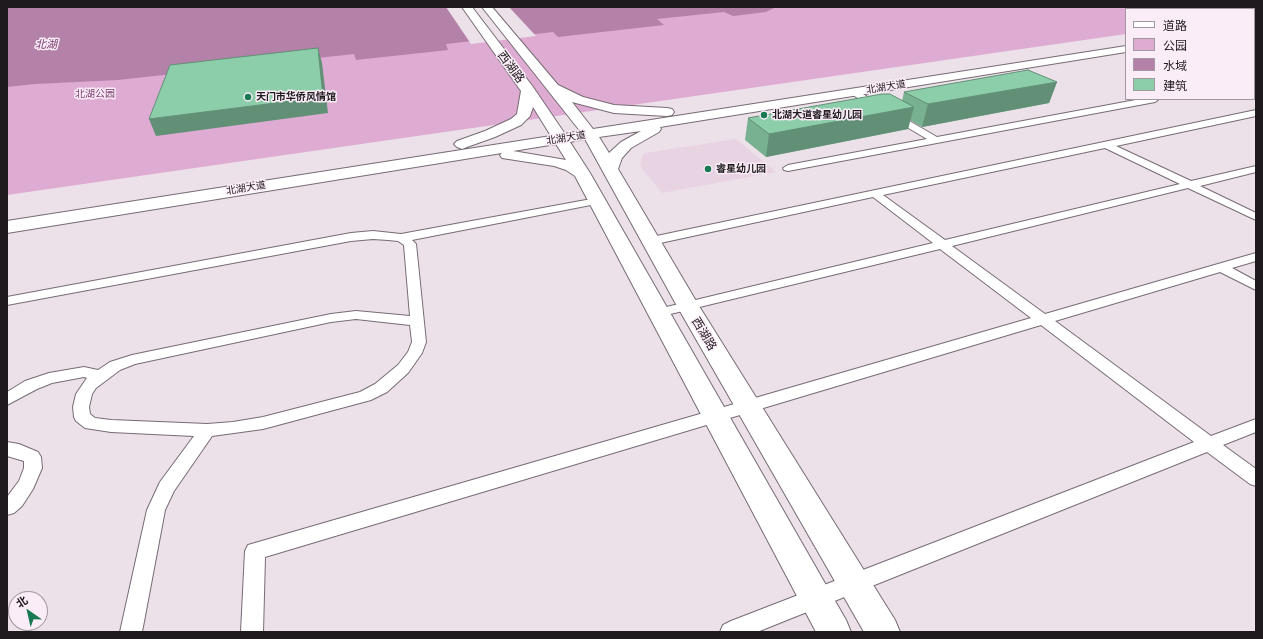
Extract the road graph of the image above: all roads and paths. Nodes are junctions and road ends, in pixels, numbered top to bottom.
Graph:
1 (467, 7) edge
2 (488, 7) edge
3 (1125, 42) edge
4 (506, 44) junction
5 (1125, 49) edge
6 (552, 86) junction
7 (528, 90) junction
8 (854, 92) junction
9 (1150, 100) edge
10 (1256, 113) edge
11 (676, 116) junction
12 (586, 130) junction
13 (558, 135) junction
14 (935, 140) junction
15 (1107, 145) junction
16 (457, 151) junction
17 (611, 168) junction
18 (788, 168) dead end
19 (1256, 169) edge
20 (582, 173) junction
21 (1191, 185) junction
22 (875, 194) junction
23 (597, 201) junction
24 (7, 216) edge
25 (1256, 217) edge
26 (7, 227) edge
27 (401, 238) junction
28 (651, 241) junction
29 (943, 244) junction
30 (1256, 257) edge
31 (1221, 267) junction
32 (1256, 286) edge
33 (7, 301) edge
34 (688, 306) junction
35 (658, 313) junction
36 (1043, 319) junction
37 (417, 321) junction
38 (100, 376) junction
39 (7, 399) edge
40 (747, 406) junction
41 (715, 416) junction
42 (1256, 425) edge
43 (207, 430) junction
44 (1209, 444) junction
45 (7, 449) edge
46 (1256, 479) edge
47 (7, 507) edge
48 (854, 584) junction
49 (816, 599) junction
50 (131, 632) edge
51 (252, 632) edge
52 (731, 632) edge
53 (834, 632) edge
54 (883, 632) edge

1 - 4 main road
2 - 4 main road
3 - 11 main road, 北湖大道
4 - 6 main road, 西湖路
4 - 7 main road, 西湖路
5 - 8 main road, 北湖大道
6 - 11 main road
6 - 12 main road, 西湖路
7 - 13 main road, 西湖路
7 - 16 main road
8 - 11 main road, 北湖大道
8 - 14 lane
9 - 14 lane
10 - 15 lane
11 - 12 main road, 北湖大道
11 - 17 main road
12 - 13 main road, 北湖大道
12 - 17 main road, 西湖路
13 - 16 main road, 北湖大道
13 - 20 main road, 西湖路
14 - 18 lane
15 - 21 lane
15 - 22 lane
16 - 20 main road
16 - 24 main road, 北湖大道
16 - 26 main road, 北湖大道
17 - 28 main road, 西湖路
19 - 21 lane
20 - 23 main road, 西湖路
21 - 25 lane
21 - 29 lane
22 - 28 lane
22 - 29 lane
23 - 27 lane
23 - 35 main road, 西湖路
27 - 33 lane
27 - 37 lane
28 - 34 main road, 西湖路
29 - 34 lane
29 - 36 lane
30 - 31 lane
31 - 32 lane
31 - 36 lane
34 - 35 lane
34 - 40 main road, 西湖路
35 - 41 main road, 西湖路
36 - 40 lane
36 - 44 lane
37 - 38 lane
37 - 43 lane
38 - 39 lane
38 - 43 lane
40 - 41 lane
40 - 48 main road, 西湖路
41 - 49 main road, 西湖路
41 - 51 lane
42 - 44 lane
43 - 50 lane
44 - 46 lane
44 - 48 lane
45 - 47 lane
48 - 49 lane
48 - 54 main road, 西湖路
49 - 52 lane
49 - 53 main road, 西湖路

